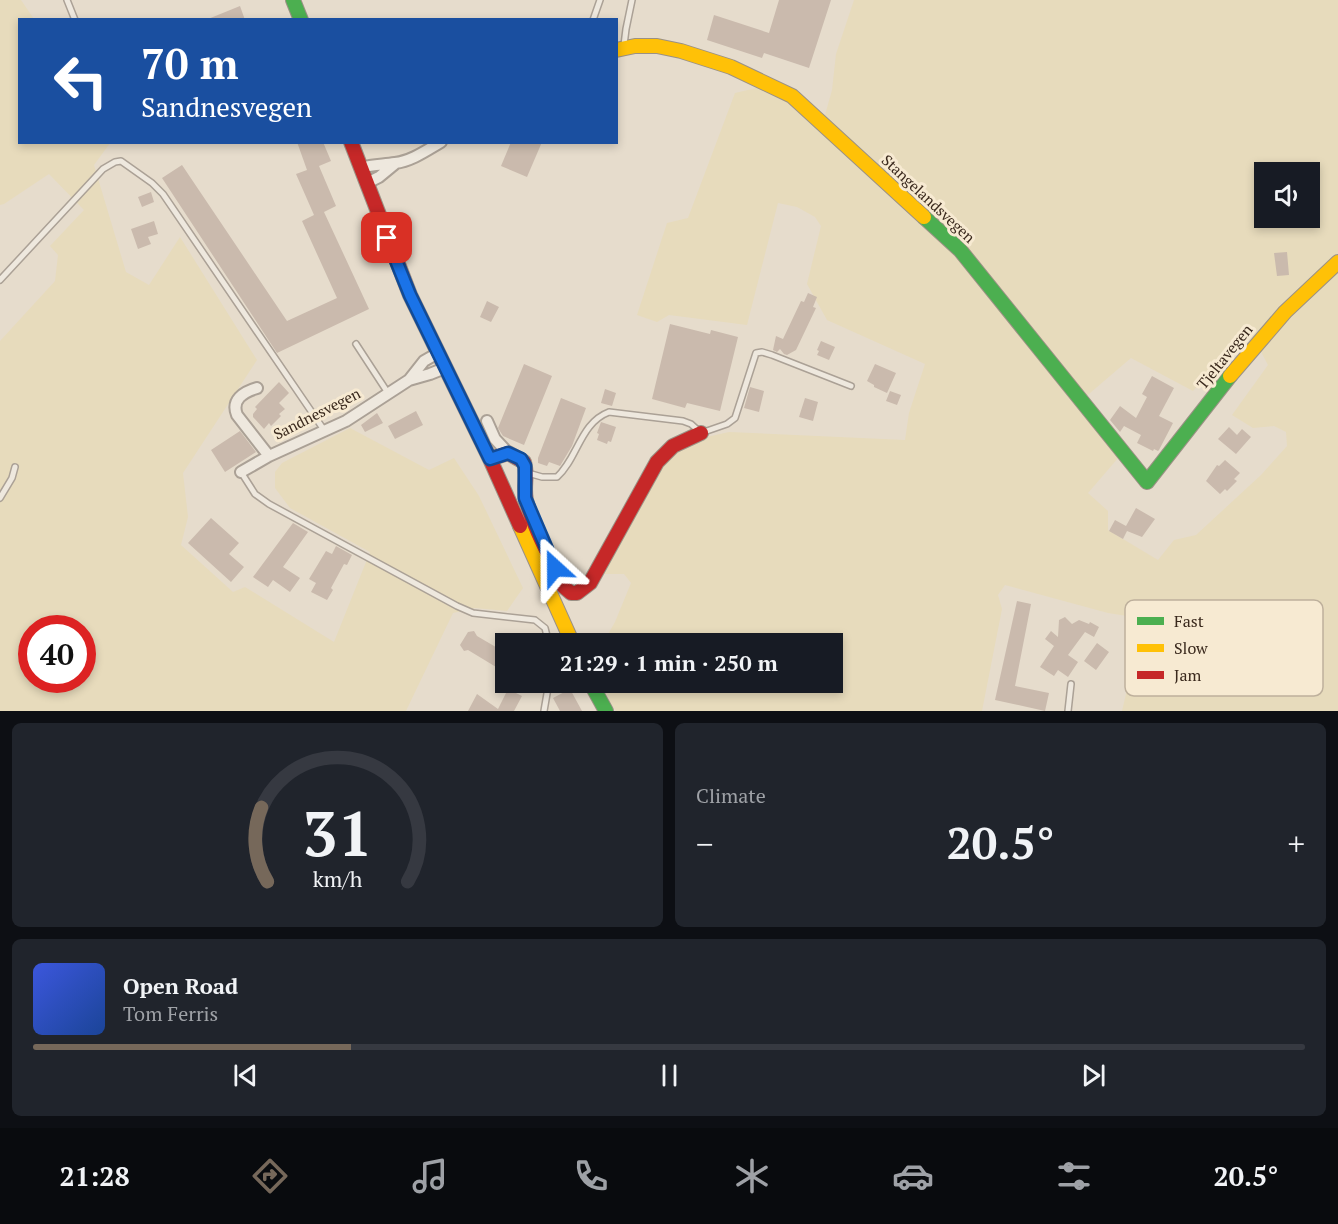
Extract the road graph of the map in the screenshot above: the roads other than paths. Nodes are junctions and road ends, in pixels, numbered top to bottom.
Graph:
1 (67, 0) edge
2 (293, 0) edge
3 (600, 0) edge
4 (632, 0) edge
5 (74, 18) edge
6 (300, 18) edge
7 (594, 18) edge
8 (620, 49) edge
9 (352, 144) edge
10 (437, 144) edge
11 (396, 163) junction
12 (361, 168) junction
13 (367, 183) junction
14 (1338, 262) edge
15 (0, 280) edge
16 (356, 344) dead end
17 (438, 352) junction
18 (445, 368) junction
19 (409, 380) junction
20 (851, 386) dead end
21 (257, 388) dead end
22 (388, 395) junction
23 (487, 421) dead end
24 (325, 431) junction
25 (701, 433) junction
26 (508, 453) junction
27 (269, 456) junction
28 (490, 459) junction
29 (15, 467) dead end
30 (241, 472) joint
31 (526, 472) junction
32 (1147, 482) joint
33 (0, 498) edge
34 (546, 633) edge
35 (568, 633) edge
36 (1071, 684) dead end
37 (547, 693) edge
38 (597, 693) edge
39 (544, 711) edge
40 (606, 711) edge
41 (1068, 711) edge

1 - 5 lane
2 - 6 street
3 - 7 lane
4 - 8 lane
8 - 32 street, Stangelandsvegen
9 - 12 street
10 - 11 street
11 - 12 street
11 - 13 street
12 - 13 street
13 - 17 street
14 - 32 street, Tjeltavegen
15 - 24 lane
16 - 22 lane
17 - 18 street
17 - 19 street, Sandnesvegen
18 - 19 street, Sandnesvegen
18 - 28 street
19 - 22 street, Sandnesvegen
20 - 25 lane
21 - 27 street, Sandnesvegen
22 - 24 street, Sandnesvegen
23 - 26 street
24 - 27 street, Sandnesvegen
25 - 31 lane
25 - 31 street
26 - 28 street
26 - 31 street
27 - 30 street, Sandnesvegen
28 - 35 street
29 - 33 lane
30 - 34 lane
36 - 41 lane
37 - 39 lane
38 - 40 street

